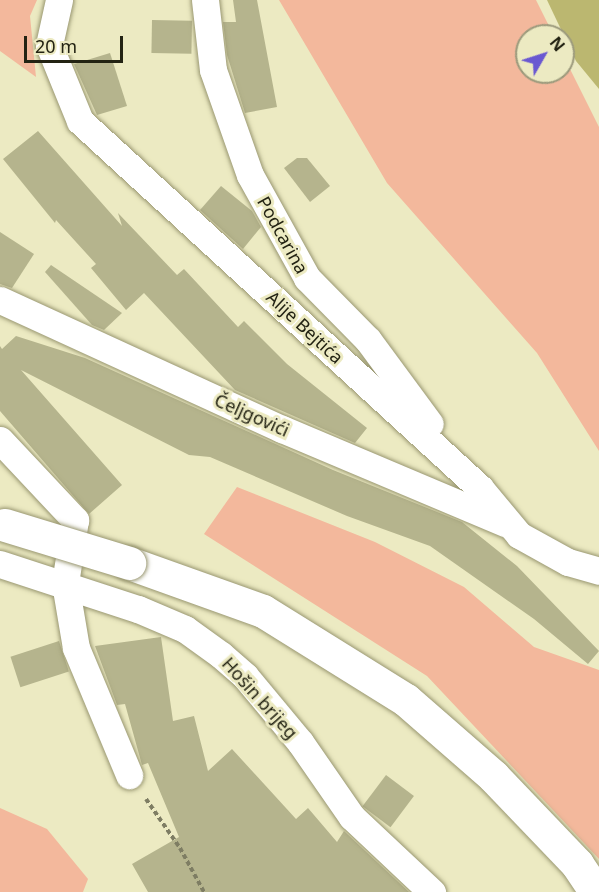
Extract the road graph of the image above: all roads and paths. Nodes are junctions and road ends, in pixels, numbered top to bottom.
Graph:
1 (59, 0) edge
2 (205, 0) edge
3 (0, 300) edge
4 (0, 440) edge
5 (480, 488) junction
6 (3, 524) edge
7 (506, 524) junction
8 (0, 564) edge
9 (599, 571) edge
10 (65, 583) junction
11 (129, 775) joint
12 (204, 892) edge
13 (432, 892) edge
14 (596, 892) edge

1 - 5 street, Alije Bejtića
2 - 5 street, Podcarina
3 - 7 street, Čeljgovići
4 - 10 street
5 - 7 street, Alije Bejtića
6 - 14 main road, bridge
7 - 9 street, Alije Bejtića
8 - 10 street, Hošin brijeg
10 - 11 street
10 - 13 street, Hošin brijeg
11 - 12 path

